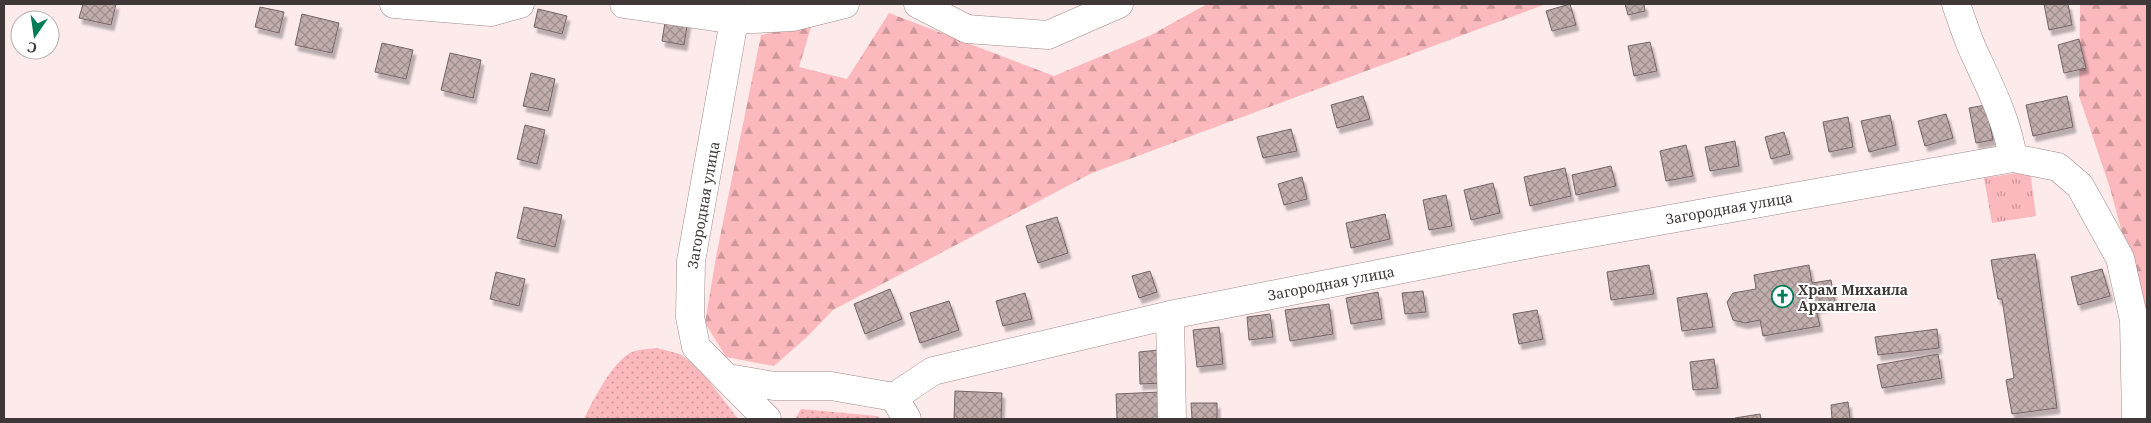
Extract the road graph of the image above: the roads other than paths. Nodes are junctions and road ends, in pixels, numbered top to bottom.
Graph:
1 (394, 4) edge
2 (520, 4) edge
3 (624, 4) edge
4 (845, 4) edge
5 (918, 4) edge
6 (1119, 4) edge
7 (1956, 4) edge
8 (736, 12) edge
9 (2013, 158) junction
10 (1170, 315) junction
11 (728, 378) junction
12 (901, 408) edge
13 (767, 419) edge
14 (1172, 419) edge
15 (2136, 419) edge

1 - 2 street
3 - 8 street
4 - 8 street
5 - 6 street
7 - 9 street
8 - 11 street, Загородная улица
9 - 10 street, Загородная улица
9 - 15 street, Загородная улица
10 - 12 street, Загородная улица
10 - 14 street
11 - 12 street, Загородная улица
11 - 13 street

